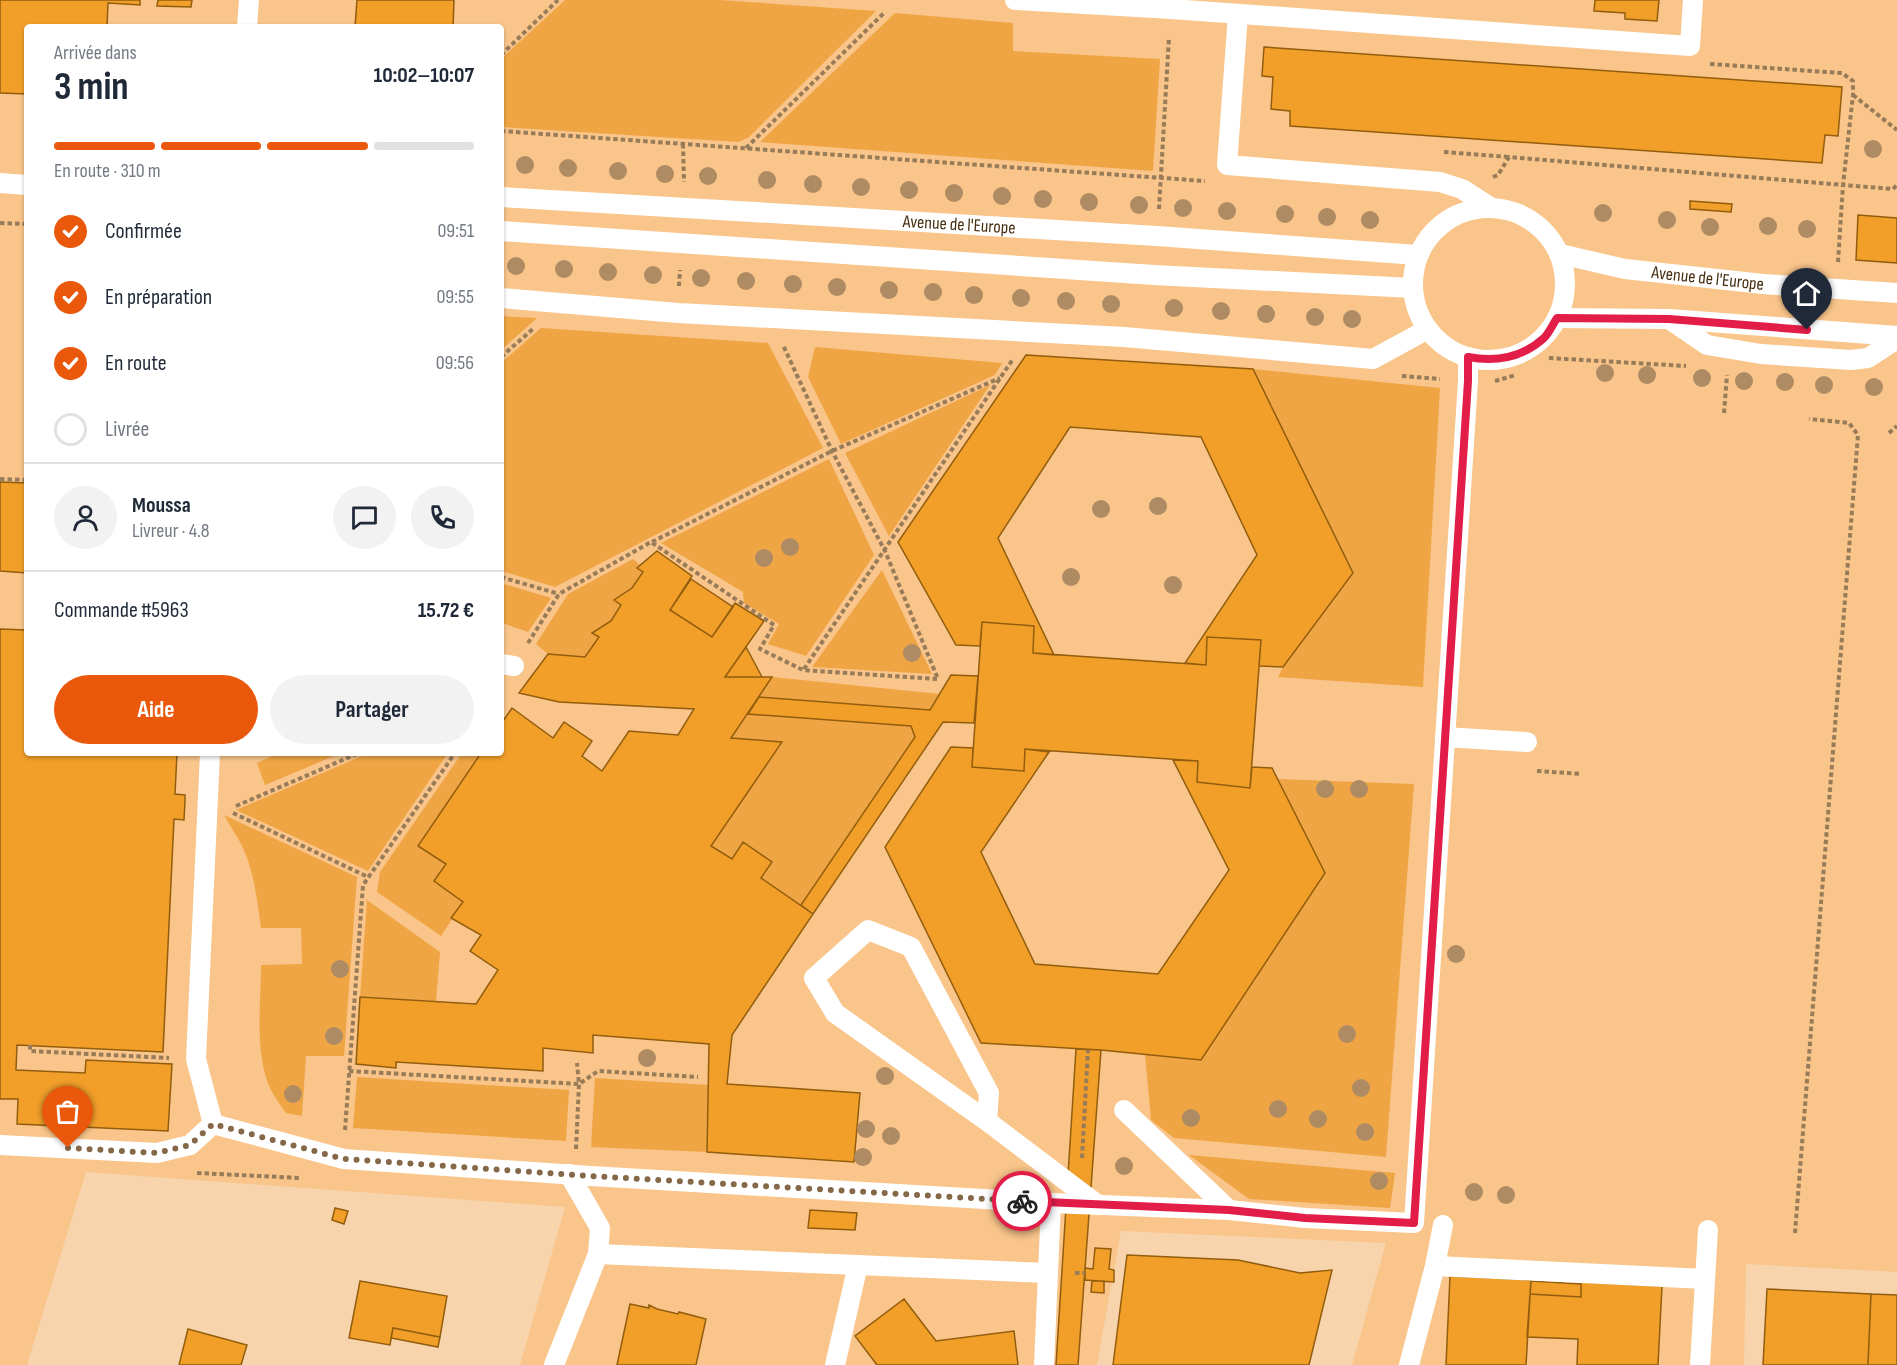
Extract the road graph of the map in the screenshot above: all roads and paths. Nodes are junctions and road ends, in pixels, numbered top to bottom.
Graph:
1 (249, 0) edge
2 (558, 0) edge
3 (1015, 0) edge
4 (1693, 0) edge
5 (884, 13) dead end
6 (1238, 14) junction
7 (247, 24) edge
8 (1170, 31) dead end
9 (504, 52) edge
10 (1706, 64) dead end
11 (1853, 95) junction
12 (1897, 130) edge
13 (504, 131) edge
14 (683, 144) junction
15 (746, 148) junction
16 (1438, 152) dead end
17 (1509, 157) junction
18 (1161, 178) junction
19 (1490, 179) dead end
20 (1208, 181) dead end
21 (0, 183) edge
22 (684, 184) dead end
23 (24, 185) edge
24 (1843, 185) junction
25 (1896, 188) edge
26 (504, 197) edge
27 (1490, 207) junction
28 (1158, 213) dead end
29 (0, 223) edge
30 (24, 224) edge
31 (504, 231) edge
32 (1560, 254) junction
33 (1418, 255) junction
34 (681, 260) dead end
35 (1838, 273) dead end
36 (1413, 288) junction
37 (679, 291) dead end
38 (1897, 293) edge
39 (504, 298) edge
40 (1557, 318) junction
41 (1669, 319) junction
42 (541, 323) dead end
43 (1428, 329) junction
44 (779, 336) dead end
45 (1897, 337) edge
46 (1019, 350) dead end
47 (504, 354) edge
48 (1468, 357) junction
49 (1728, 369) dead end
50 (1516, 375) dead end
51 (1000, 378) junction
52 (1488, 381) dead end
53 (1724, 413) dead end
54 (1809, 419) dead end
55 (1897, 426) edge
56 (1889, 433) dead end
57 (832, 451) junction
58 (0, 479) edge
59 (24, 480) edge
60 (651, 542) junction
61 (885, 551) junction
62 (504, 578) edge
63 (559, 594) junction
64 (507, 665) edge
65 (803, 670) junction
66 (1445, 737) junction
67 (1527, 742) dead end
68 (210, 756) edge
69 (352, 756) edge
70 (453, 756) edge
71 (1537, 771) dead end
72 (1581, 774) dead end
73 (368, 877) junction
74 (30, 1045) dead end
75 (123, 1056) junction
76 (142, 1056) dead end
77 (123, 1061) dead end
78 (577, 1063) dead end
79 (349, 1071) junction
80 (698, 1077) dead end
81 (579, 1084) junction
82 (1124, 1110) dead end
83 (987, 1121) junction
84 (213, 1124) junction
85 (345, 1134) dead end
86 (0, 1145) edge
87 (569, 1174) junction
88 (591, 1176) junction
89 (1051, 1203) junction
90 (1098, 1205) junction
91 (1229, 1210) junction
92 (1443, 1225) dead end
93 (1708, 1230) dead end
94 (1795, 1233) dead end
95 (598, 1254) junction
96 (858, 1265) junction
97 (1435, 1266) junction
98 (1048, 1273) junction
99 (1075, 1273) dead end
100 (1085, 1273) dead end
101 (1705, 1279) junction
102 (554, 1365) edge
103 (835, 1365) edge
104 (1044, 1365) edge
105 (1408, 1365) edge
106 (1700, 1365) edge

1 - 7 lane
2 - 9 path
3 - 6 lane
4 - 6 lane
5 - 15 path
6 - 27 lane
8 - 18 path
10 - 11 path
11 - 12 path
11 - 24 path
13 - 14 path
14 - 15 path
14 - 22 path
15 - 18 path
16 - 17 path
17 - 19 path
17 - 24 path
18 - 20 path
18 - 28 path
21 - 23 lane
24 - 25 path
24 - 35 path
26 - 33 lane, Avenue de l'Europe
27 - 32 lane
27 - 33 lane
29 - 30 path
31 - 36 lane, Avenue de l'Europe
32 - 38 lane, Avenue de l'Europe
32 - 40 lane
33 - 36 lane
34 - 37 path
36 - 43 lane
39 - 43 lane
40 - 41 lane
40 - 48 lane
41 - 45 lane
41 - 45 lane
42 - 47 path
43 - 48 lane
44 - 57 path
46 - 51 path
48 - 66 lane
49 - 53 path
50 - 52 path
51 - 57 path
51 - 61 path
54 - 94 path
55 - 56 path
57 - 60 path
57 - 61 path
58 - 59 path
60 - 63 path
60 - 65 path
61 - 65 path
61 - 65 path
62 - 63 path
63 - 64 path
66 - 67 lane
66 - 91 lane
68 - 84 lane
69 - 73 path
70 - 73 path
71 - 72 path
73 - 79 path
74 - 75 path
75 - 76 path
75 - 77 path
78 - 81 path
79 - 81 path
79 - 85 path
80 - 81 path
81 - 88 path
82 - 91 lane
83 - 83 lane
83 - 90 lane
84 - 86 lane
84 - 87 lane
87 - 88 lane
87 - 95 lane
88 - 89 lane
89 - 90 lane
89 - 98 lane
90 - 91 lane
92 - 97 lane
93 - 101 lane
95 - 96 lane
95 - 102 lane
96 - 98 lane
96 - 103 lane
97 - 101 lane
97 - 105 lane
98 - 104 lane
99 - 100 path
101 - 106 lane

